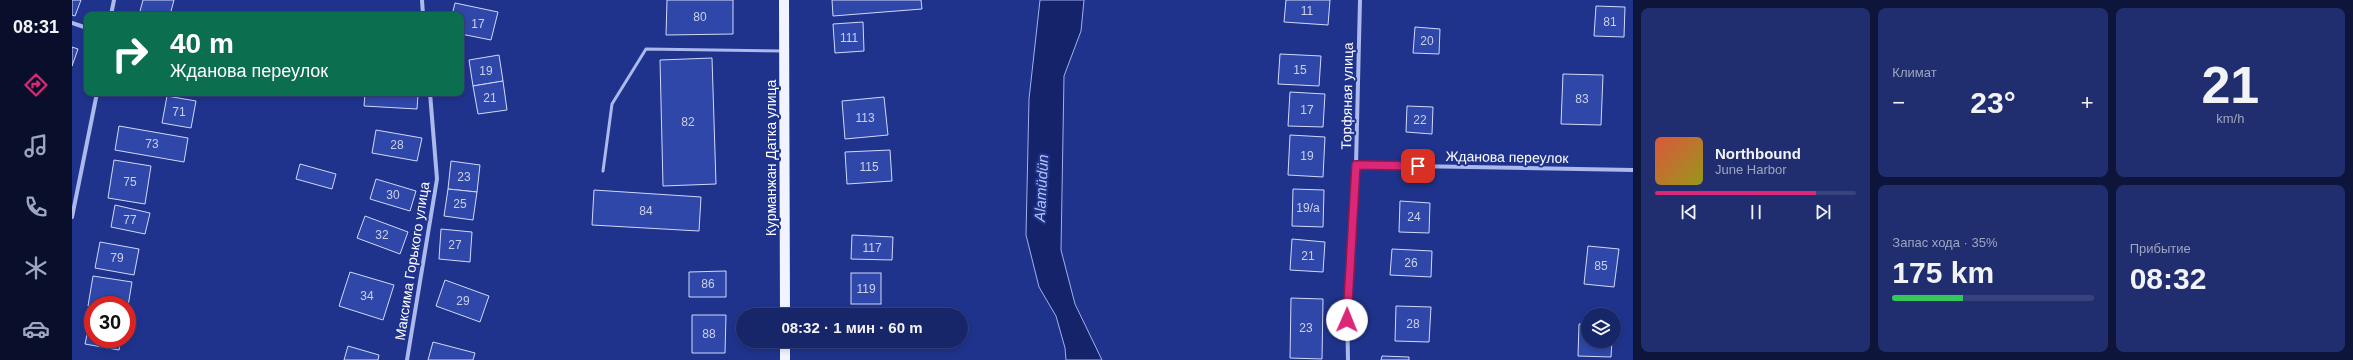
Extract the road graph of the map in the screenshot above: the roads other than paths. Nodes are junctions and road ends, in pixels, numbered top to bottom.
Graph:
1 (114, 0) edge
2 (422, 0) edge
3 (784, 0) edge
4 (1360, 0) edge
5 (112, 12) edge
6 (423, 12) edge
7 (72, 24) edge
8 (84, 27) edge
9 (784, 51) junction
10 (96, 96) edge
11 (430, 96) edge
12 (1356, 165) junction
13 (1633, 170) edge
14 (603, 171) dead end
15 (72, 217) edge
16 (785, 308) edge
17 (785, 348) edge
18 (407, 360) edge
19 (786, 360) edge
20 (1348, 360) edge

1 - 5 street
2 - 6 street
3 - 9 main road, Курманжан Датка улица
4 - 12 street, Торфяная улица
7 - 8 street
9 - 14 lane
9 - 16 main road, Курманжан Датка улица
10 - 15 street
11 - 18 street, Максима Горького улица
12 - 13 street, Жданова переулок
12 - 20 street, Торфяная улица
17 - 19 main road

